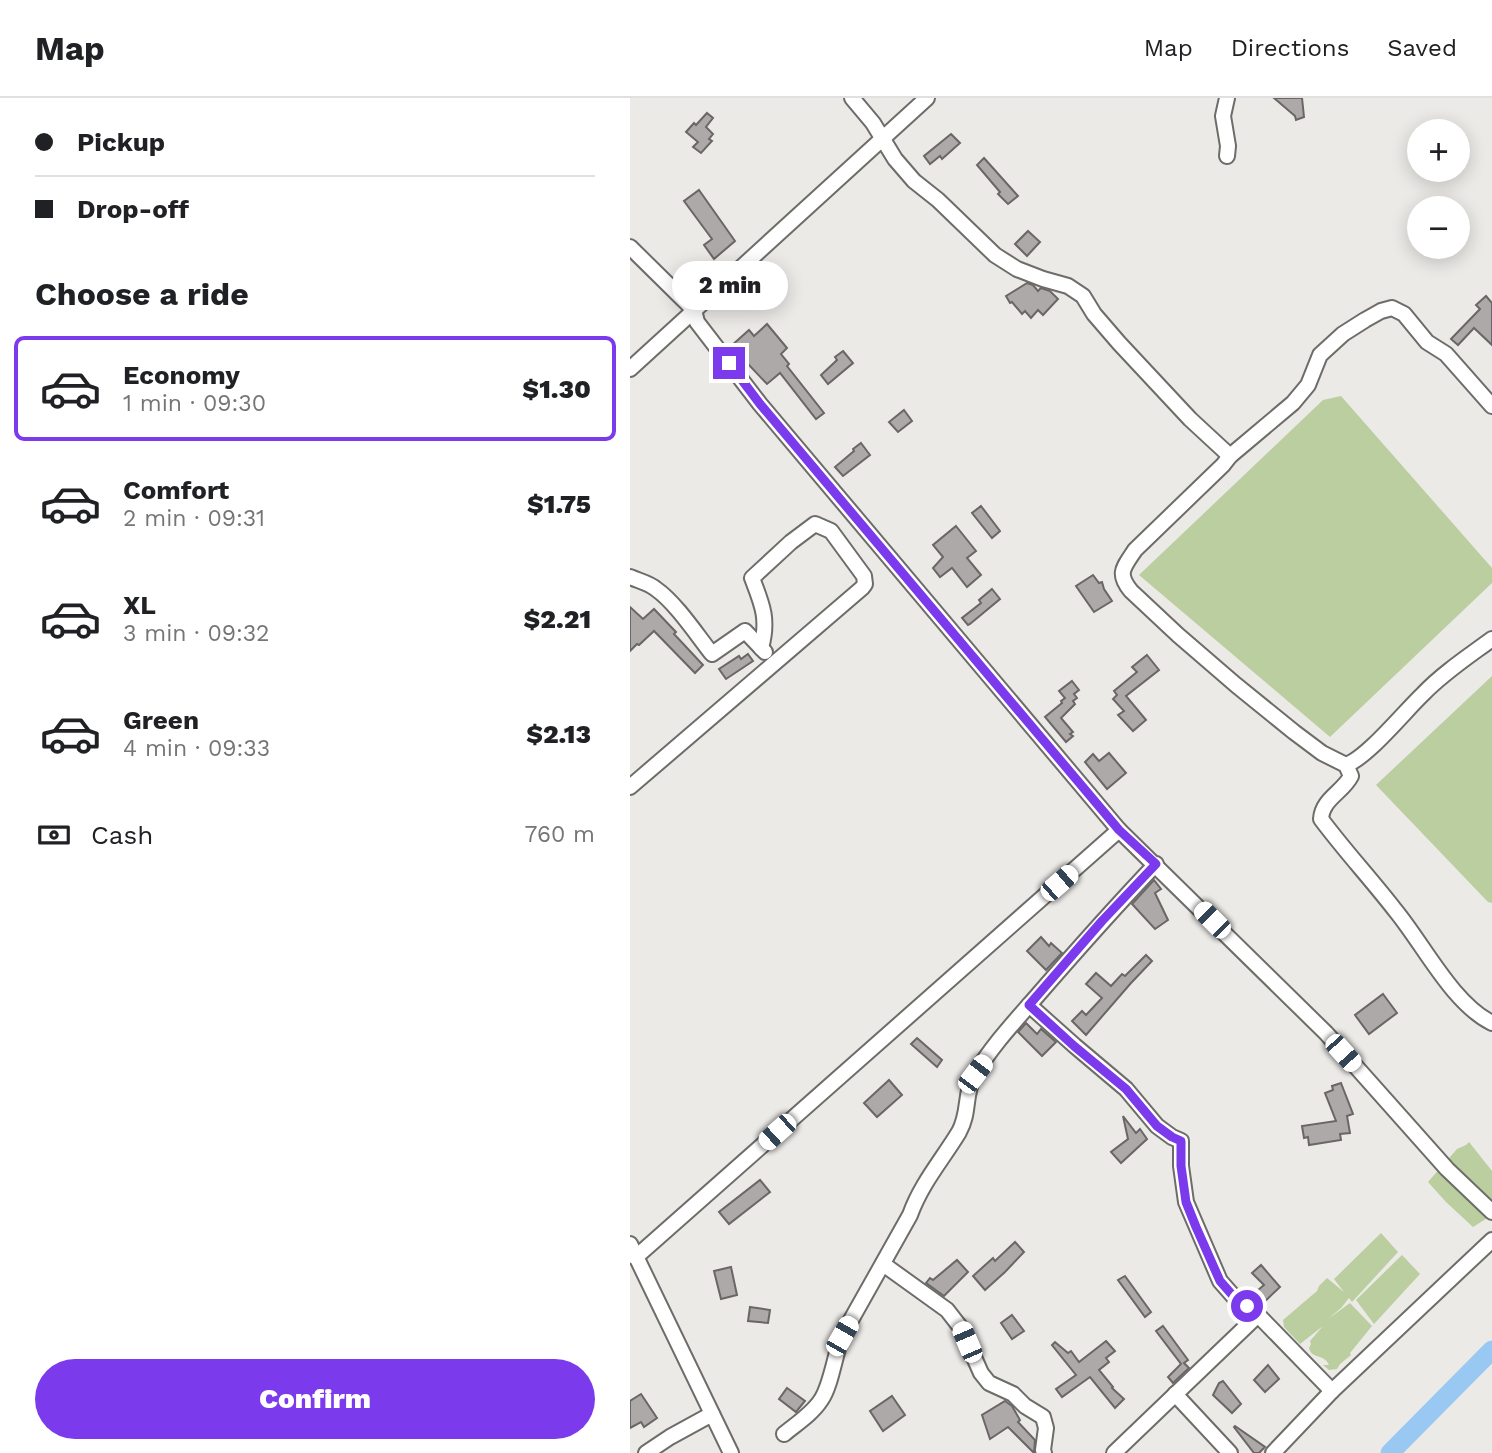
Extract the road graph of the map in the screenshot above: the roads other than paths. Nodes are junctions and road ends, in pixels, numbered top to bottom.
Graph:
1 (852, 98) edge
2 (928, 98) edge
3 (1227, 98) edge
4 (882, 140) junction
5 (1227, 156) dead end
6 (630, 247) edge
7 (694, 310) junction
8 (630, 369) edge
9 (1492, 406) edge
10 (1230, 456) junction
11 (630, 578) edge
12 (1492, 639) edge
13 (761, 648) junction
14 (775, 662) junction
15 (1346, 765) junction
16 (630, 787) edge
17 (1119, 830) junction
18 (1156, 864) junction
19 (1029, 1005) junction
20 (1492, 1023) edge
21 (1492, 1212) edge
22 (1492, 1240) edge
23 (632, 1252) edge
24 (883, 1264) junction
25 (1258, 1315) junction
26 (1332, 1391) junction
27 (1175, 1394) junction
28 (712, 1414) junction
29 (784, 1434) dead end
30 (646, 1453) edge
31 (731, 1453) edge
32 (1044, 1453) edge
33 (1114, 1453) edge
34 (1230, 1453) edge
35 (1273, 1453) edge

1 - 4 street
2 - 4 street
3 - 5 street
4 - 7 street
4 - 10 street
6 - 7 street
7 - 8 street
7 - 17 street
9 - 10 street
10 - 15 street
11 - 13 street
12 - 15 street
13 - 14 street
13 - 14 street
14 - 16 street
15 - 20 street
17 - 18 street
17 - 23 street
18 - 19 street
18 - 21 street
19 - 24 street
19 - 25 street
22 - 26 street
23 - 28 street
24 - 29 street
24 - 32 street
25 - 26 street
25 - 27 street
26 - 35 street
27 - 33 street
27 - 34 street
28 - 30 street
28 - 31 street

